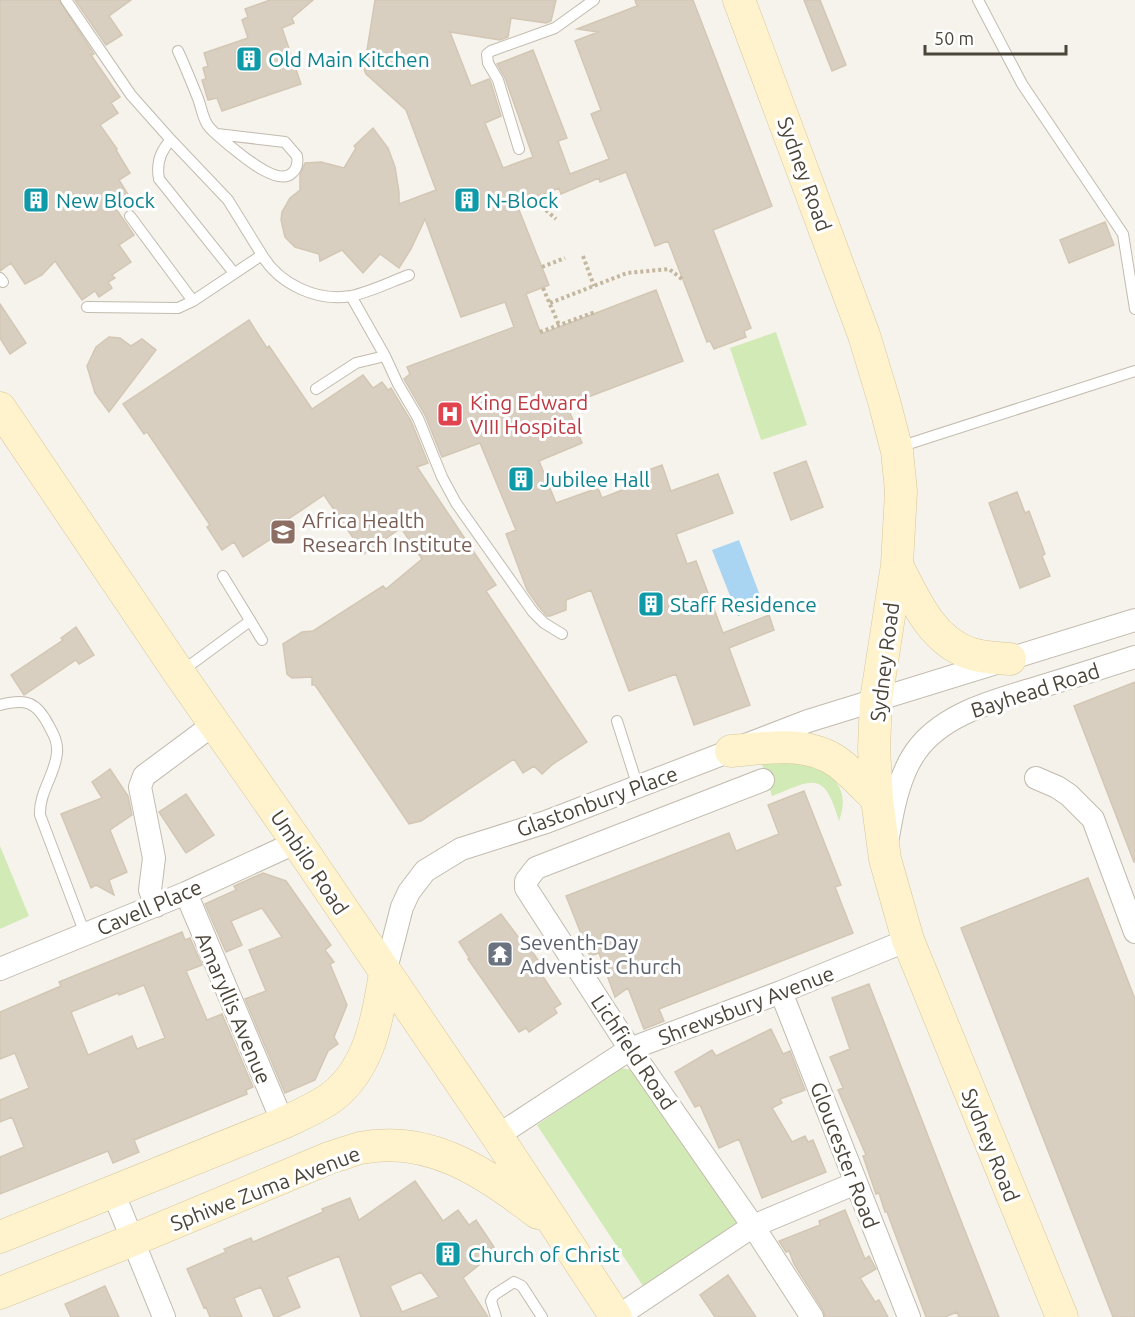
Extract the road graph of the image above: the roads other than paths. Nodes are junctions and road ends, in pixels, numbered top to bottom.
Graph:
1 (66, 0) edge
2 (594, 0) edge
3 (739, 0) edge
4 (978, 0) edge
5 (178, 51) dead end
6 (217, 134) junction
7 (171, 140) junction
8 (519, 149) dead end
9 (130, 216) dead end
10 (262, 255) junction
11 (234, 273) junction
12 (409, 275) dead end
13 (351, 296) junction
14 (192, 301) junction
15 (87, 307) dead end
16 (1135, 309) edge
17 (386, 356) junction
18 (1135, 371) edge
19 (316, 389) dead end
20 (0, 408) edge
21 (896, 448) junction
22 (897, 565) junction
23 (223, 576) dead end
24 (1135, 620) edge
25 (250, 621) junction
26 (561, 634) dead end
27 (262, 640) dead end
28 (1010, 658) junction
29 (1126, 660) edge
30 (179, 673) junction
31 (876, 700) junction
32 (0, 705) edge
33 (617, 721) dead end
34 (214, 724) junction
35 (731, 751) junction
36 (1036, 778) dead end
37 (763, 780) dead end
38 (638, 787) junction
39 (877, 799) junction
40 (297, 842) junction
41 (885, 859) junction
42 (186, 893) junction
43 (156, 906) junction
44 (1135, 932) edge
45 (85, 934) junction
46 (908, 940) junction
47 (0, 969) edge
48 (385, 973) junction
49 (781, 992) junction
50 (630, 1049) junction
51 (295, 1118) junction
52 (497, 1136) junction
53 (329, 1158) junction
54 (856, 1184) junction
55 (113, 1192) junction
56 (555, 1226) junction
57 (753, 1226) junction
58 (0, 1237) edge
59 (133, 1240) junction
60 (0, 1293) edge
61 (164, 1317) edge
62 (496, 1317) edge
63 (542, 1317) edge
64 (616, 1317) edge
65 (812, 1317) edge
66 (909, 1317) edge
67 (1062, 1317) edge

1 - 7 lane
2 - 8 lane
3 - 21 main road, Sydney Road
4 - 16 lane
5 - 6 lane
6 - 6 lane
7 - 10 lane
7 - 11 lane
9 - 14 lane
10 - 11 lane
10 - 13 lane
11 - 14 lane
12 - 13 lane
13 - 17 lane
14 - 15 lane
17 - 19 lane
17 - 26 lane
18 - 21 lane
20 - 30 main road, Umbilo Road
21 - 22 main road, Sydney Road
22 - 28 main road
22 - 31 main road, Sydney Road
23 - 25 lane
24 - 28 street, Bayhead Road
25 - 27 lane
25 - 30 lane
28 - 31 street, Bayhead Road
29 - 41 street, Bayhead Road
30 - 34 main road, Umbilo Road
31 - 35 street, Glastonbury Place
31 - 39 main road, Sydney Road
32 - 45 lane
33 - 38 lane
34 - 40 main road, Umbilo Road
34 - 43 street
35 - 38 street, Glastonbury Place
35 - 39 main road
36 - 44 street
37 - 50 street, Lichfield Road
38 - 48 street, Glastonbury Place
39 - 41 main road, Sydney Road
40 - 42 street, Cavell Place
40 - 48 main road, Umbilo Road
41 - 46 main road, Sydney Road
42 - 43 street, Cavell Place
42 - 51 street, Amaryllis Avenue
43 - 45 street, Cavell Place
45 - 47 street, Cavell Place
46 - 49 street, Shrewsbury Avenue
46 - 67 main road, Sydney Road
48 - 51 main road
48 - 52 main road, Umbilo Road
49 - 50 street, Shrewsbury Avenue
49 - 54 street, Gloucester Road
50 - 52 street, Shrewsbury Avenue
50 - 57 street, Lichfield Road
51 - 53 main road
51 - 55 main road
52 - 56 main road, Umbilo Road
53 - 56 main road, Sphiwe Zuma Avenue
53 - 59 main road, Sphiwe Zuma Avenue
54 - 57 street
54 - 66 street, Gloucester Road
55 - 58 main road
55 - 59 street
56 - 64 main road, Umbilo Road
57 - 64 street
57 - 65 street, Lichfield Road
59 - 60 main road, Sphiwe Zuma Avenue
59 - 61 street
62 - 63 lane

